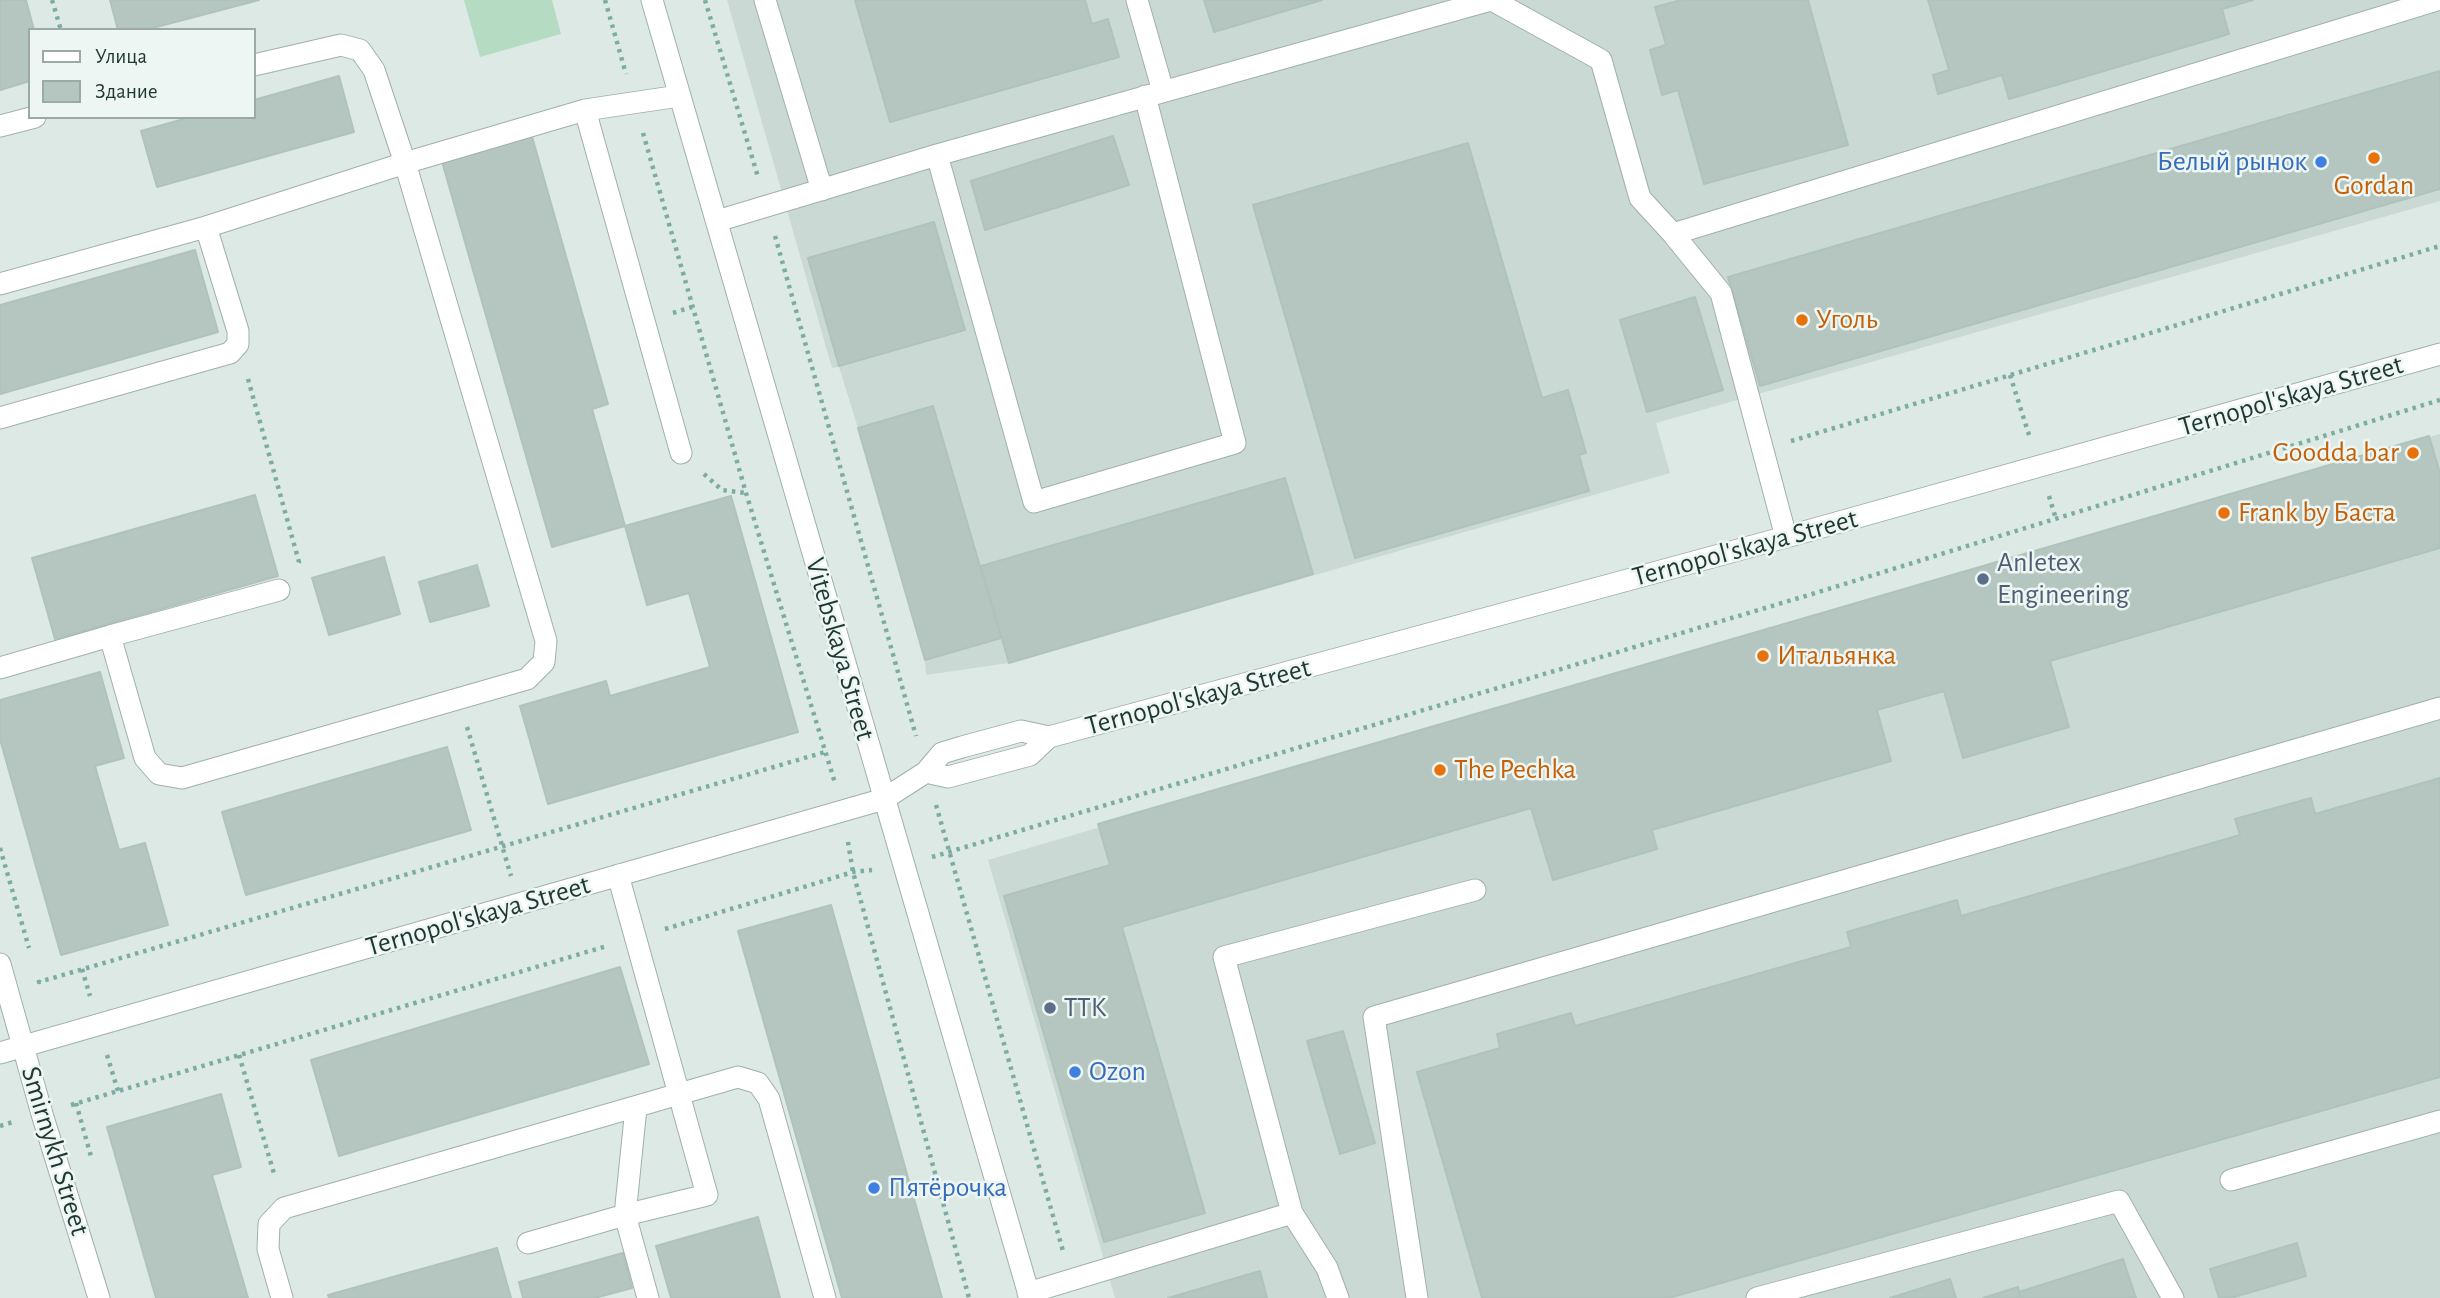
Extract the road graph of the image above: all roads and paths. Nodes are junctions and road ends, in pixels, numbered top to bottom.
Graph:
1 (52, 0) edge
2 (605, 0) edge
3 (652, 0) edge
4 (705, 0) edge
5 (765, 0) edge
6 (1137, 0) edge
7 (1491, 0) edge
8 (2437, 0) edge
9 (60, 28) edge
10 (256, 65) edge
11 (1154, 94) junction
12 (679, 96) junction
13 (634, 102) junction
14 (585, 110) junction
15 (28, 119) edge
16 (0, 126) edge
17 (937, 155) junction
18 (405, 163) junction
19 (822, 190) junction
20 (767, 208) junction
21 (717, 221) junction
22 (206, 227) junction
23 (1673, 234) junction
24 (2440, 246) edge
25 (0, 284) edge
26 (238, 344) junction
27 (2440, 354) edge
28 (2440, 400) edge
29 (0, 418) edge
30 (1763, 449) junction
31 (681, 453) joint
32 (746, 493) junction
33 (1786, 537) junction
34 (279, 590) joint
35 (110, 635) junction
36 (0, 668) edge
37 (459, 698) junction
38 (2440, 708) edge
39 (825, 752) junction
40 (926, 772) junction
41 (884, 799) junction
42 (843, 809) junction
43 (502, 846) junction
44 (0, 848) edge
45 (949, 852) junction
46 (902, 866) junction
47 (853, 872) junction
48 (618, 875) junction
49 (1475, 890) dead end
50 (519, 904) junction
51 (634, 938) junction
52 (31, 955) dead end
53 (0, 964) edge
54 (35, 968) dead end
55 (23, 1046) junction
56 (0, 1053) edge
57 (239, 1055) junction
58 (679, 1095) junction
59 (636, 1108) junction
60 (41, 1114) junction
61 (2440, 1121) edge
62 (2231, 1180) dead end
63 (284, 1208) junction
64 (1292, 1213) junction
65 (625, 1215) junction
66 (528, 1243) dead end
67 (1071, 1280) junction
68 (1029, 1295) edge
69 (99, 1298) edge
70 (282, 1298) edge
71 (648, 1298) edge
72 (825, 1298) edge
73 (969, 1298) edge
74 (1338, 1298) edge
75 (1417, 1298) edge
76 (1757, 1298) edge
77 (2173, 1298) edge

1 - 9 path
2 - 13 path
3 - 12 street, Vitebskaya Street
4 - 20 path
5 - 19 street
6 - 11 street
7 - 11 street
7 - 23 street
8 - 23 street
10 - 18 street
11 - 17 street
11 - 17 street
12 - 13 street
12 - 21 street, Vitebskaya Street
13 - 14 street
13 - 32 path
14 - 18 street
14 - 31 street
15 - 16 street
17 - 19 street
18 - 22 street
18 - 37 street
19 - 20 street
20 - 21 street
20 - 40 path
21 - 41 street, Vitebskaya Street
22 - 25 street
22 - 26 street
23 - 30 street
24 - 30 path
26 - 29 street
26 - 34 path
27 - 33 street, Ternopol'skaya Street
28 - 45 path
30 - 33 street
31 - 32 path
32 - 39 path
33 - 40 street, Ternopol'skaya Street
34 - 35 street
35 - 36 street
35 - 37 street
37 - 43 path
38 - 75 street
39 - 42 path
39 - 43 path
40 - 41 street, Ternopol'skaya Street
40 - 45 path
41 - 42 street, Ternopol'skaya Street
41 - 46 street, Vitebskaya Street
42 - 47 path
42 - 48 street, Ternopol'skaya Street
43 - 50 path
43 - 54 path
44 - 52 path
45 - 46 path
45 - 67 path
46 - 47 path
46 - 68 street, Vitebskaya Street
47 - 51 path
47 - 73 path
48 - 50 street, Ternopol'skaya Street
48 - 51 street
49 - 64 street
50 - 55 street, Ternopol'skaya Street
51 - 57 path
51 - 58 street
53 - 55 street, Smirnykh Street
55 - 56 street, Ternopol'skaya Street
55 - 60 street, Smirnykh Street
57 - 60 path
57 - 63 path
58 - 59 street
58 - 65 street
58 - 72 street
59 - 63 street
59 - 65 street
60 - 69 street, Smirnykh Street
61 - 62 street
63 - 70 street
64 - 67 street
64 - 74 street
65 - 66 street
65 - 71 street
67 - 68 street
76 - 77 street

